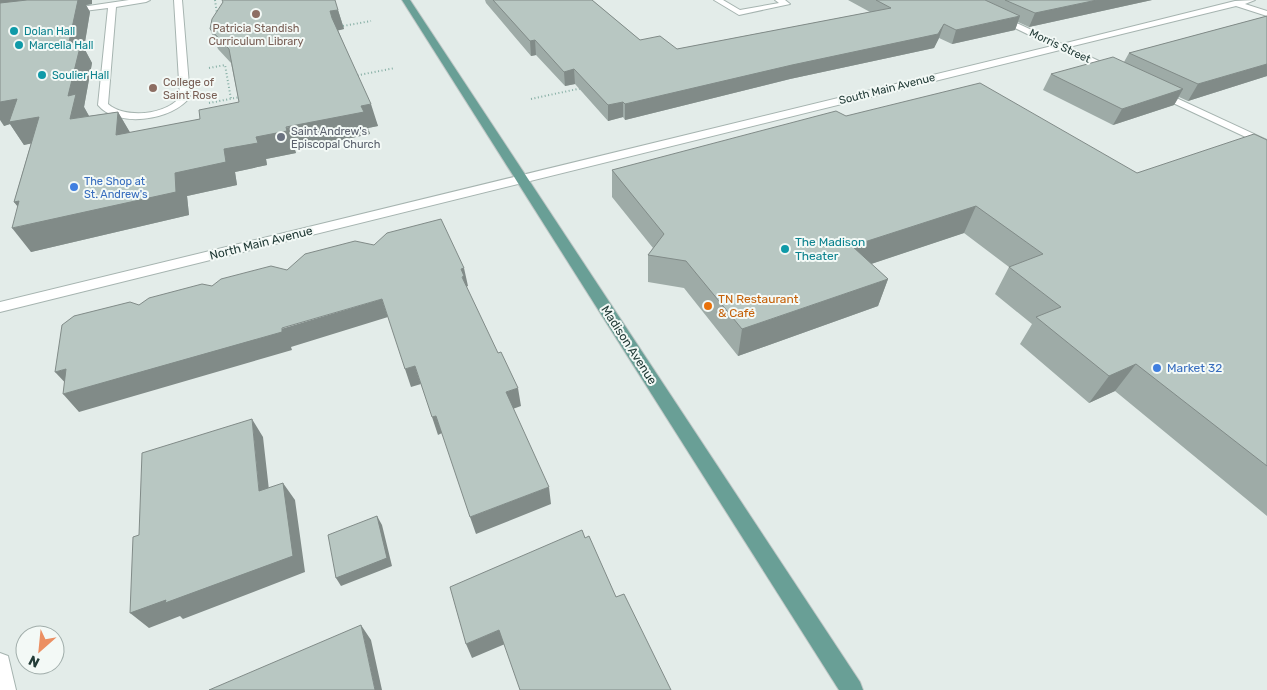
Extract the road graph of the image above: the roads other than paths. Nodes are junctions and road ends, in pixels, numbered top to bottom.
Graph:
1 (146, 0) edge
2 (178, 0) edge
3 (406, 0) edge
4 (718, 0) edge
5 (779, 0) edge
6 (961, 0) edge
7 (1226, 0) edge
8 (1252, 0) edge
9 (1236, 4) junction
10 (112, 5) junction
11 (56, 13) edge
12 (1267, 14) edge
13 (1060, 46) junction
14 (1123, 76) edge
15 (1150, 89) edge
16 (1267, 144) edge
17 (522, 180) junction
18 (0, 307) edge
19 (0, 664) edge
20 (5, 690) edge
21 (852, 690) edge

1 - 10 street
2 - 10 street
3 - 17 main road, Madison Avenue
4 - 5 street
6 - 13 street, Morris Street
7 - 9 street
8 - 9 street, South Main Avenue
9 - 12 street
9 - 13 street, South Main Avenue
10 - 11 street
13 - 14 street, Morris Street
13 - 17 street, South Main Avenue
15 - 16 street
17 - 18 street, North Main Avenue
17 - 21 main road, Madison Avenue
19 - 20 street

